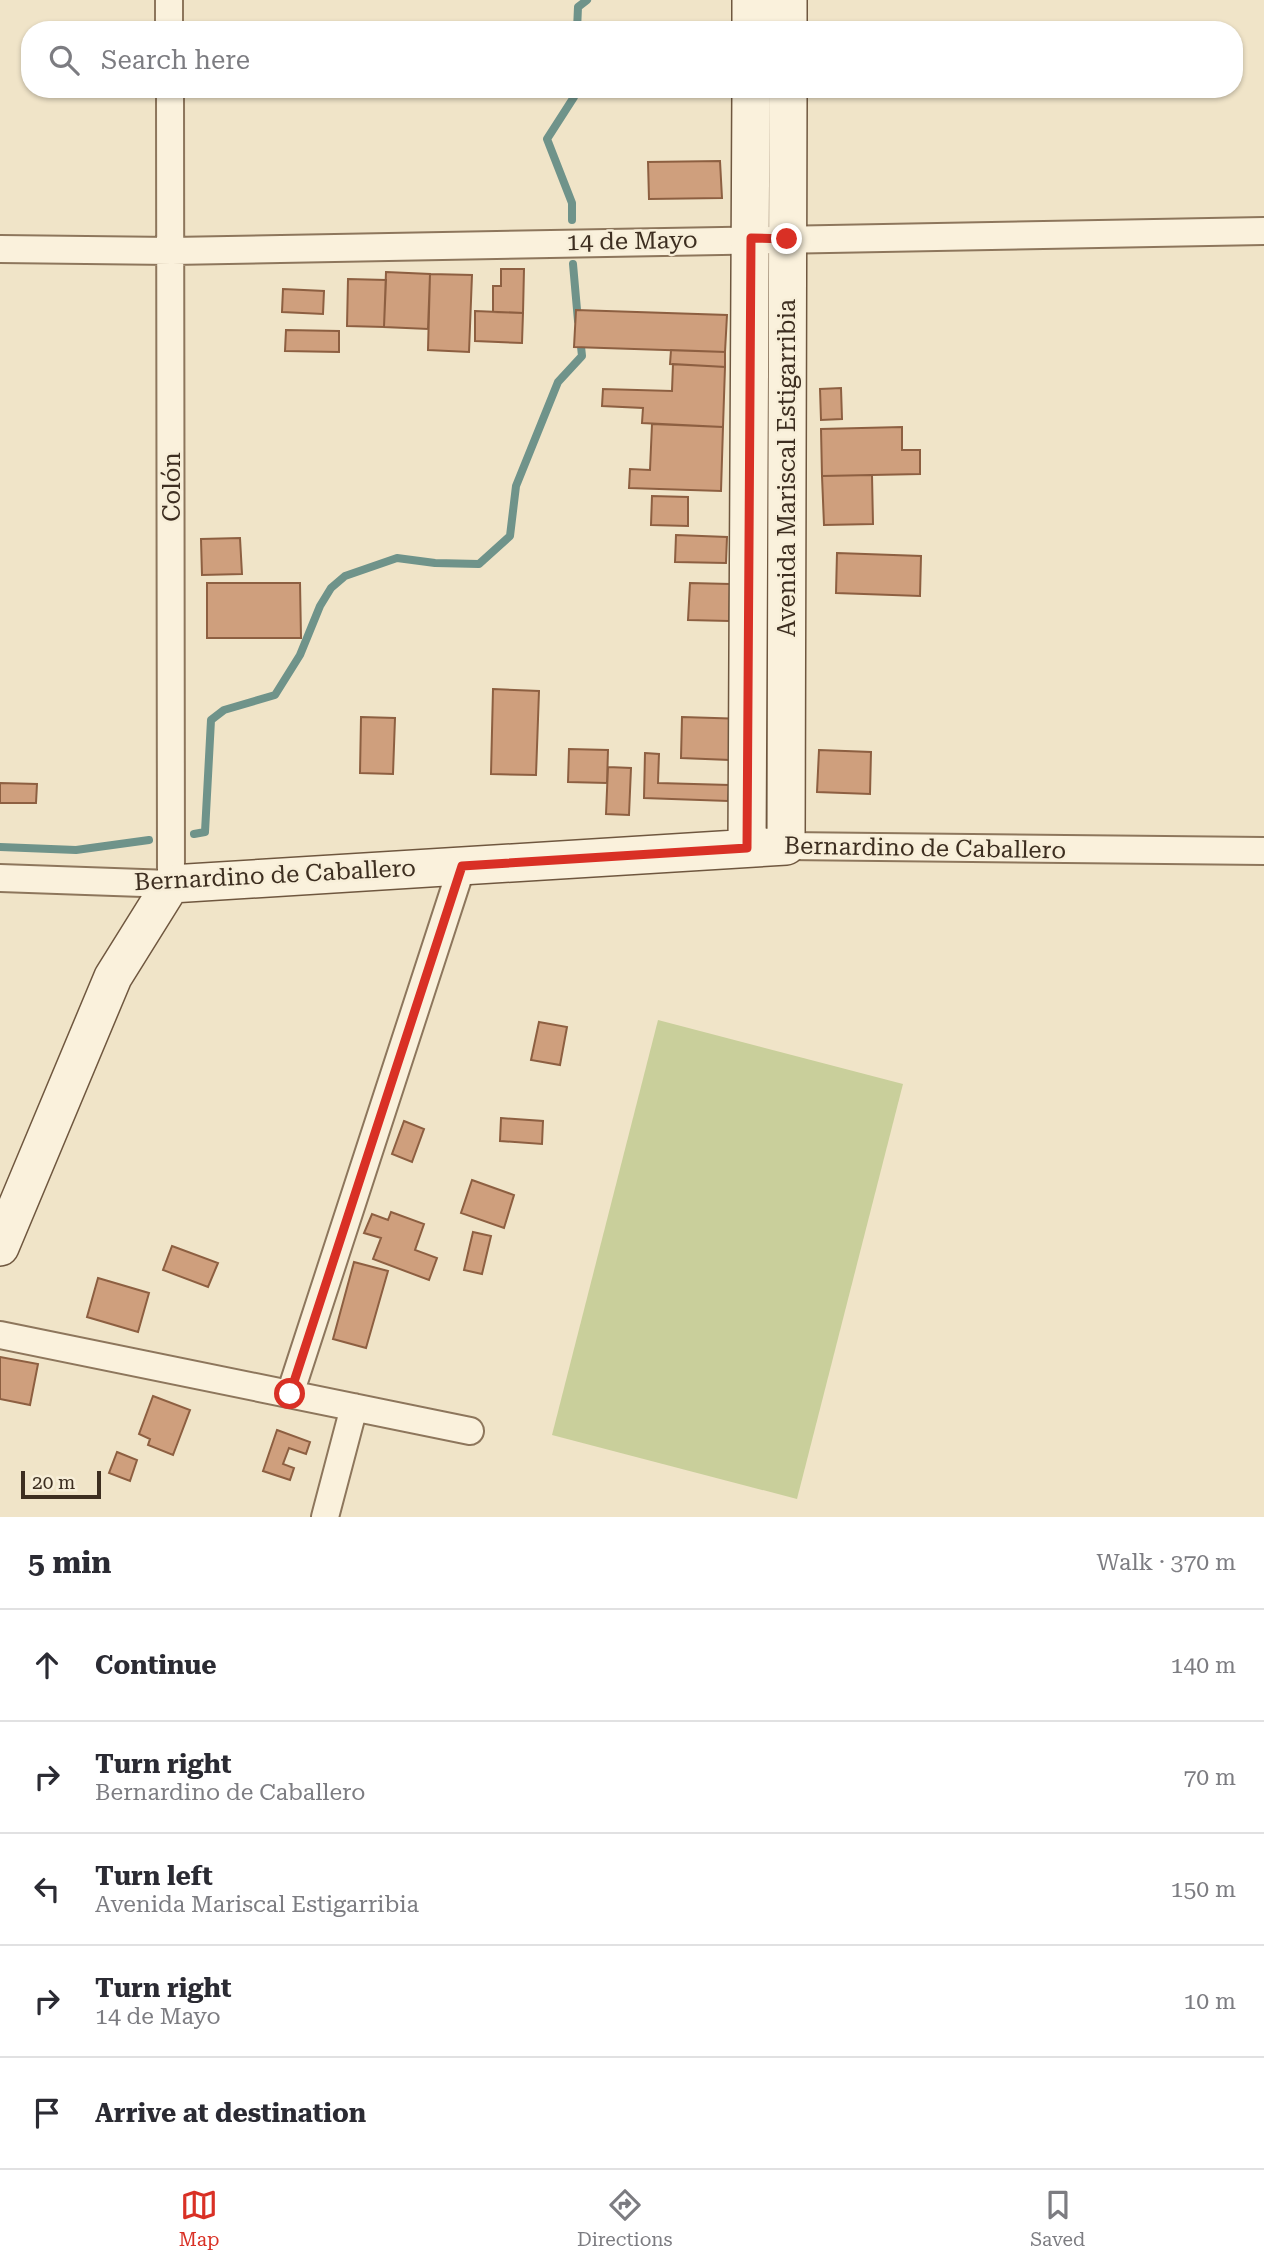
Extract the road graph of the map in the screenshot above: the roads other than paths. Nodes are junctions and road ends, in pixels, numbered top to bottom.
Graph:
1 (169, 0) edge
2 (751, 0) edge
3 (788, 0) edge
4 (169, 21) edge
5 (751, 21) edge
6 (788, 21) edge
7 (170, 98) edge
8 (751, 98) edge
9 (788, 98) edge
10 (1264, 231) edge
11 (751, 238) junction
12 (787, 239) junction
13 (0, 249) edge
14 (173, 251) junction
15 (786, 846) junction
16 (747, 848) junction
17 (1264, 852) edge
18 (462, 866) junction
19 (0, 878) edge
20 (171, 884) junction
21 (0, 1247) edge
22 (0, 1335) edge
23 (290, 1394) junction
24 (354, 1407) junction
25 (470, 1431) dead end
26 (325, 1517) edge

1 - 4 street
2 - 5 main road
3 - 6 main road
7 - 14 street, Colón
8 - 11 main road, Avenida Mariscal Estigarribia
9 - 12 main road, Avenida Mariscal Estigarribia
10 - 12 street, 14 de Mayo
11 - 12 street, 14 de Mayo
11 - 14 street, 14 de Mayo
11 - 16 main road, Avenida Mariscal Estigarribia
12 - 15 main road, Avenida Mariscal Estigarribia
13 - 14 street, 14 de Mayo
14 - 20 street, Colón
15 - 16 main road, Bernardino de Caballero
15 - 17 street, Bernardino de Caballero
16 - 18 main road, Bernardino de Caballero
18 - 20 main road, Bernardino de Caballero
18 - 23 street
19 - 20 street, Bernardino de Caballero
20 - 21 main road
22 - 23 street
23 - 24 street
24 - 25 street
24 - 26 street

